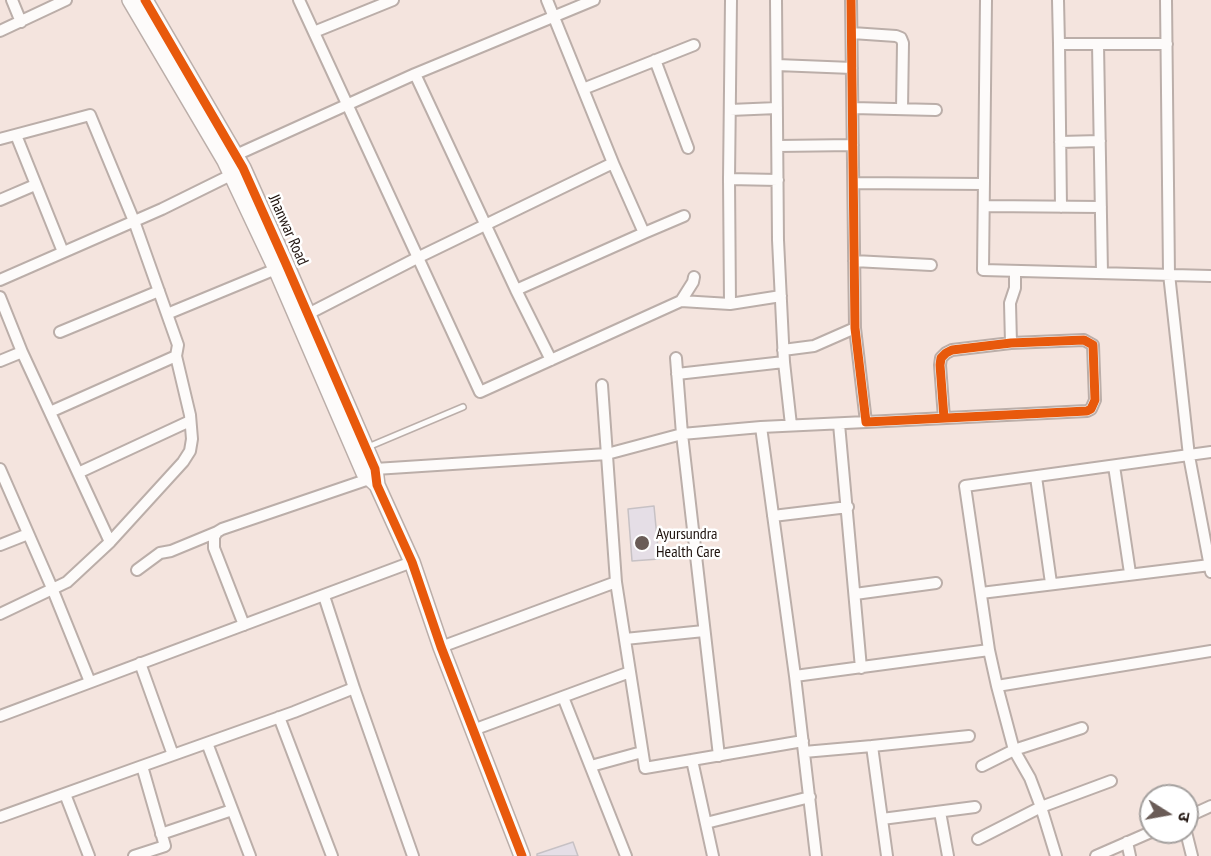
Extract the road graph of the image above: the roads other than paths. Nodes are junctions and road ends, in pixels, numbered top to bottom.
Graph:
1 (12, 0) edge
2 (66, 0) edge
3 (130, 0) edge
4 (145, 0) edge
5 (298, 0) edge
6 (393, 0) edge
7 (547, 0) edge
8 (594, 0) edge
9 (731, 0) edge
10 (776, 0) edge
11 (852, 0) edge
12 (986, 0) edge
13 (1058, 0) edge
14 (1166, 0) edge
15 (378, 3) edge
16 (554, 17) junction
17 (21, 22) junction
18 (0, 31) edge
19 (314, 32) junction
20 (852, 33) junction
21 (1059, 44) junction
22 (1098, 44) junction
23 (1167, 44) junction
24 (694, 45) dead end
25 (655, 60) junction
26 (777, 65) junction
27 (852, 68) junction
28 (415, 74) junction
29 (583, 89) junction
30 (347, 104) junction
31 (777, 108) junction
32 (853, 108) junction
33 (902, 109) junction
34 (730, 110) junction
35 (936, 110) dead end
36 (16, 135) junction
37 (0, 139) edge
38 (1100, 141) junction
39 (1060, 142) junction
40 (853, 145) junction
41 (778, 146) junction
42 (688, 148) dead end
43 (613, 163) junction
44 (237, 166) junction
45 (729, 179) junction
46 (778, 180) junction
47 (854, 183) junction
48 (984, 184) junction
49 (35, 185) junction
50 (0, 200) edge
51 (984, 206) junction
52 (1061, 207) junction
53 (1101, 207) junction
54 (684, 216) dead end
55 (134, 221) junction
56 (486, 224) junction
57 (644, 233) junction
58 (63, 252) junction
59 (417, 258) junction
60 (854, 261) junction
61 (931, 265) dead end
62 (276, 269) junction
63 (1015, 271) junction
64 (1102, 273) junction
65 (1169, 274) junction
66 (1211, 276) edge
67 (694, 277) dead end
68 (0, 280) edge
69 (516, 290) junction
70 (159, 291) junction
71 (781, 296) junction
72 (0, 297) edge
73 (681, 301) junction
74 (730, 304) junction
75 (167, 314) junction
76 (308, 314) junction
77 (855, 328) junction
78 (60, 333) dead end
79 (1011, 343) junction
80 (783, 350) junction
81 (22, 352) junction
82 (176, 356) junction
83 (675, 358) dead end
84 (551, 360) junction
85 (0, 361) edge
86 (784, 362) junction
87 (677, 374) junction
88 (602, 385) dead end
89 (464, 407) dead end
90 (50, 412) junction
91 (944, 418) junction
92 (190, 421) junction
93 (866, 422) junction
94 (839, 424) junction
95 (791, 425) junction
96 (761, 427) junction
97 (682, 434) junction
98 (366, 447) junction
99 (1211, 452) edge
100 (607, 454) junction
101 (1189, 456) junction
102 (1114, 466) junction
103 (0, 469) edge
104 (78, 473) junction
105 (1036, 477) junction
106 (374, 478) junction
107 (848, 507) junction
108 (773, 516) junction
109 (218, 532) junction
110 (28, 534) junction
111 (110, 542) junction
112 (0, 545) edge
113 (412, 562) junction
114 (1210, 568) edge
115 (137, 570) dead end
116 (1130, 573) junction
117 (616, 582) junction
118 (936, 583) dead end
119 (1052, 583) junction
120 (52, 588) junction
121 (981, 593) junction
122 (855, 594) junction
123 (324, 596) junction
124 (0, 614) edge
125 (244, 625) junction
126 (704, 631) junction
127 (625, 639) junction
128 (441, 647) junction
129 (989, 650) junction
130 (1211, 651) edge
131 (140, 663) junction
132 (861, 668) junction
133 (630, 672) junction
134 (795, 676) junction
135 (90, 682) junction
136 (997, 686) junction
137 (354, 688) junction
138 (562, 697) junction
139 (0, 716) edge
140 (279, 717) junction
141 (1082, 728) dead end
142 (473, 730) junction
143 (969, 736) dead end
144 (207, 742) junction
145 (872, 746) junction
146 (804, 747) junction
147 (1014, 750) junction
148 (642, 752) junction
149 (173, 755) junction
150 (719, 756) junction
151 (693, 760) junction
152 (142, 766) junction
153 (591, 766) junction
154 (982, 766) dead end
155 (1111, 781) dead end
156 (65, 794) junction
157 (810, 797) junction
158 (975, 807) dead end
159 (1041, 807) junction
160 (232, 810) junction
161 (940, 812) junction
162 (0, 817) edge
163 (882, 819) junction
164 (706, 823) junction
165 (161, 834) junction
166 (1139, 837) edge
167 (978, 839) dead end
168 (1127, 842) junction
169 (166, 851) edge
170 (89, 856) edge
171 (134, 856) edge
172 (250, 856) edge
173 (332, 856) edge
174 (412, 856) edge
175 (522, 856) edge
176 (626, 856) edge
177 (713, 856) edge
178 (816, 856) edge
179 (887, 856) edge
180 (948, 856) edge
181 (1056, 856) edge
182 (1096, 856) edge
183 (1130, 856) edge

1 - 17 street
2 - 17 street
3 - 44 street, Jhanwar Road
4 - 44 street, Jhanwar Road
5 - 19 street
6 - 15 street
7 - 16 street
8 - 16 street
9 - 34 street
10 - 26 street
11 - 20 street
12 - 48 street
13 - 21 street
14 - 23 street
15 - 19 street
16 - 28 street
16 - 29 street
17 - 18 street
19 - 30 street
20 - 27 street
20 - 33 street
21 - 22 street
21 - 39 street
22 - 23 street
22 - 38 street
23 - 65 street
24 - 25 street
25 - 29 street
25 - 42 street
26 - 27 street
26 - 31 street
27 - 32 street
28 - 30 street
28 - 56 street
29 - 43 street
30 - 44 street
30 - 59 street
31 - 34 street
31 - 41 street
32 - 33 street
32 - 40 street
33 - 35 street
34 - 45 street
36 - 37 street
36 - 49 street
36 - 55 street
38 - 39 street
38 - 53 street
39 - 52 street
40 - 41 street
40 - 47 street
41 - 46 street
43 - 56 street
43 - 57 street
44 - 55 street
44 - 62 street, Jhanwar Road
44 - 76 street, Jhanwar Road
45 - 46 street
45 - 74 street
46 - 71 street
47 - 48 street
47 - 60 street
48 - 51 street
49 - 50 street
49 - 58 street
51 - 52 street
51 - 63 street
52 - 53 street
53 - 64 street
54 - 57 street
55 - 58 street
55 - 70 street
56 - 59 street
56 - 69 street
57 - 69 street
58 - 68 street
59 - 76 street
59 - 84 street
60 - 61 street
60 - 77 street
62 - 75 street
62 - 106 street, Jhanwar Road
63 - 64 street
63 - 79 street
64 - 65 street
65 - 66 street
65 - 101 street
67 - 73 street
69 - 84 street
70 - 75 street
70 - 78 street
71 - 74 street
71 - 80 street
72 - 81 street
73 - 74 street
73 - 84 street
75 - 82 street
76 - 98 street, Jhanwar Road
77 - 80 street
77 - 93 street
79 - 91 street
79 - 91 street
80 - 86 street
81 - 85 street
81 - 90 street
82 - 90 street
82 - 92 street
83 - 87 street
86 - 87 street
86 - 95 street
87 - 97 street
88 - 100 street
89 - 98 lane
90 - 104 street
91 - 93 street
92 - 104 street
92 - 111 street
93 - 94 street
94 - 95 street
94 - 107 street
95 - 96 street
96 - 97 street
96 - 108 street
97 - 100 street
97 - 126 street
98 - 106 street, Jhanwar Road
99 - 101 street
100 - 106 street
100 - 117 street
101 - 102 street
101 - 114 street
102 - 105 street
102 - 116 street
103 - 110 street
104 - 111 street
105 - 119 street
105 - 121 street
106 - 109 street
106 - 113 street
107 - 108 street
107 - 122 street
108 - 134 street
109 - 115 street
109 - 125 street
110 - 112 street
110 - 120 street
111 - 120 street
113 - 123 street
113 - 128 street
114 - 116 street
116 - 119 street
117 - 127 street
117 - 128 street
118 - 122 street
119 - 121 street
120 - 124 street
120 - 135 street
121 - 129 street
122 - 132 street
123 - 125 street
123 - 137 street
125 - 131 street
126 - 127 street
126 - 150 street
127 - 133 street
128 - 142 street
129 - 132 street
129 - 136 street
130 - 136 street
131 - 135 street
131 - 149 street
132 - 134 street
133 - 138 street
133 - 148 street
134 - 146 street
135 - 139 street
136 - 147 street
137 - 140 street
137 - 174 street
138 - 142 street
138 - 153 street
140 - 144 street
140 - 173 street
141 - 147 street
142 - 175 street
143 - 145 street
144 - 149 street
144 - 160 street
145 - 146 street
145 - 163 street
146 - 150 street
146 - 157 street
147 - 154 street
147 - 159 street
148 - 151 street
148 - 153 street
149 - 152 street
150 - 151 street
151 - 164 street
152 - 156 street
152 - 165 street
153 - 176 street
155 - 159 street
156 - 162 street
156 - 170 street
157 - 164 street
157 - 178 street
158 - 161 street
159 - 167 street
159 - 181 street
160 - 165 street
160 - 172 street
161 - 163 street
161 - 180 street
163 - 179 street
164 - 177 street
165 - 169 street
166 - 168 street
168 - 182 street
168 - 183 street
169 - 171 street

